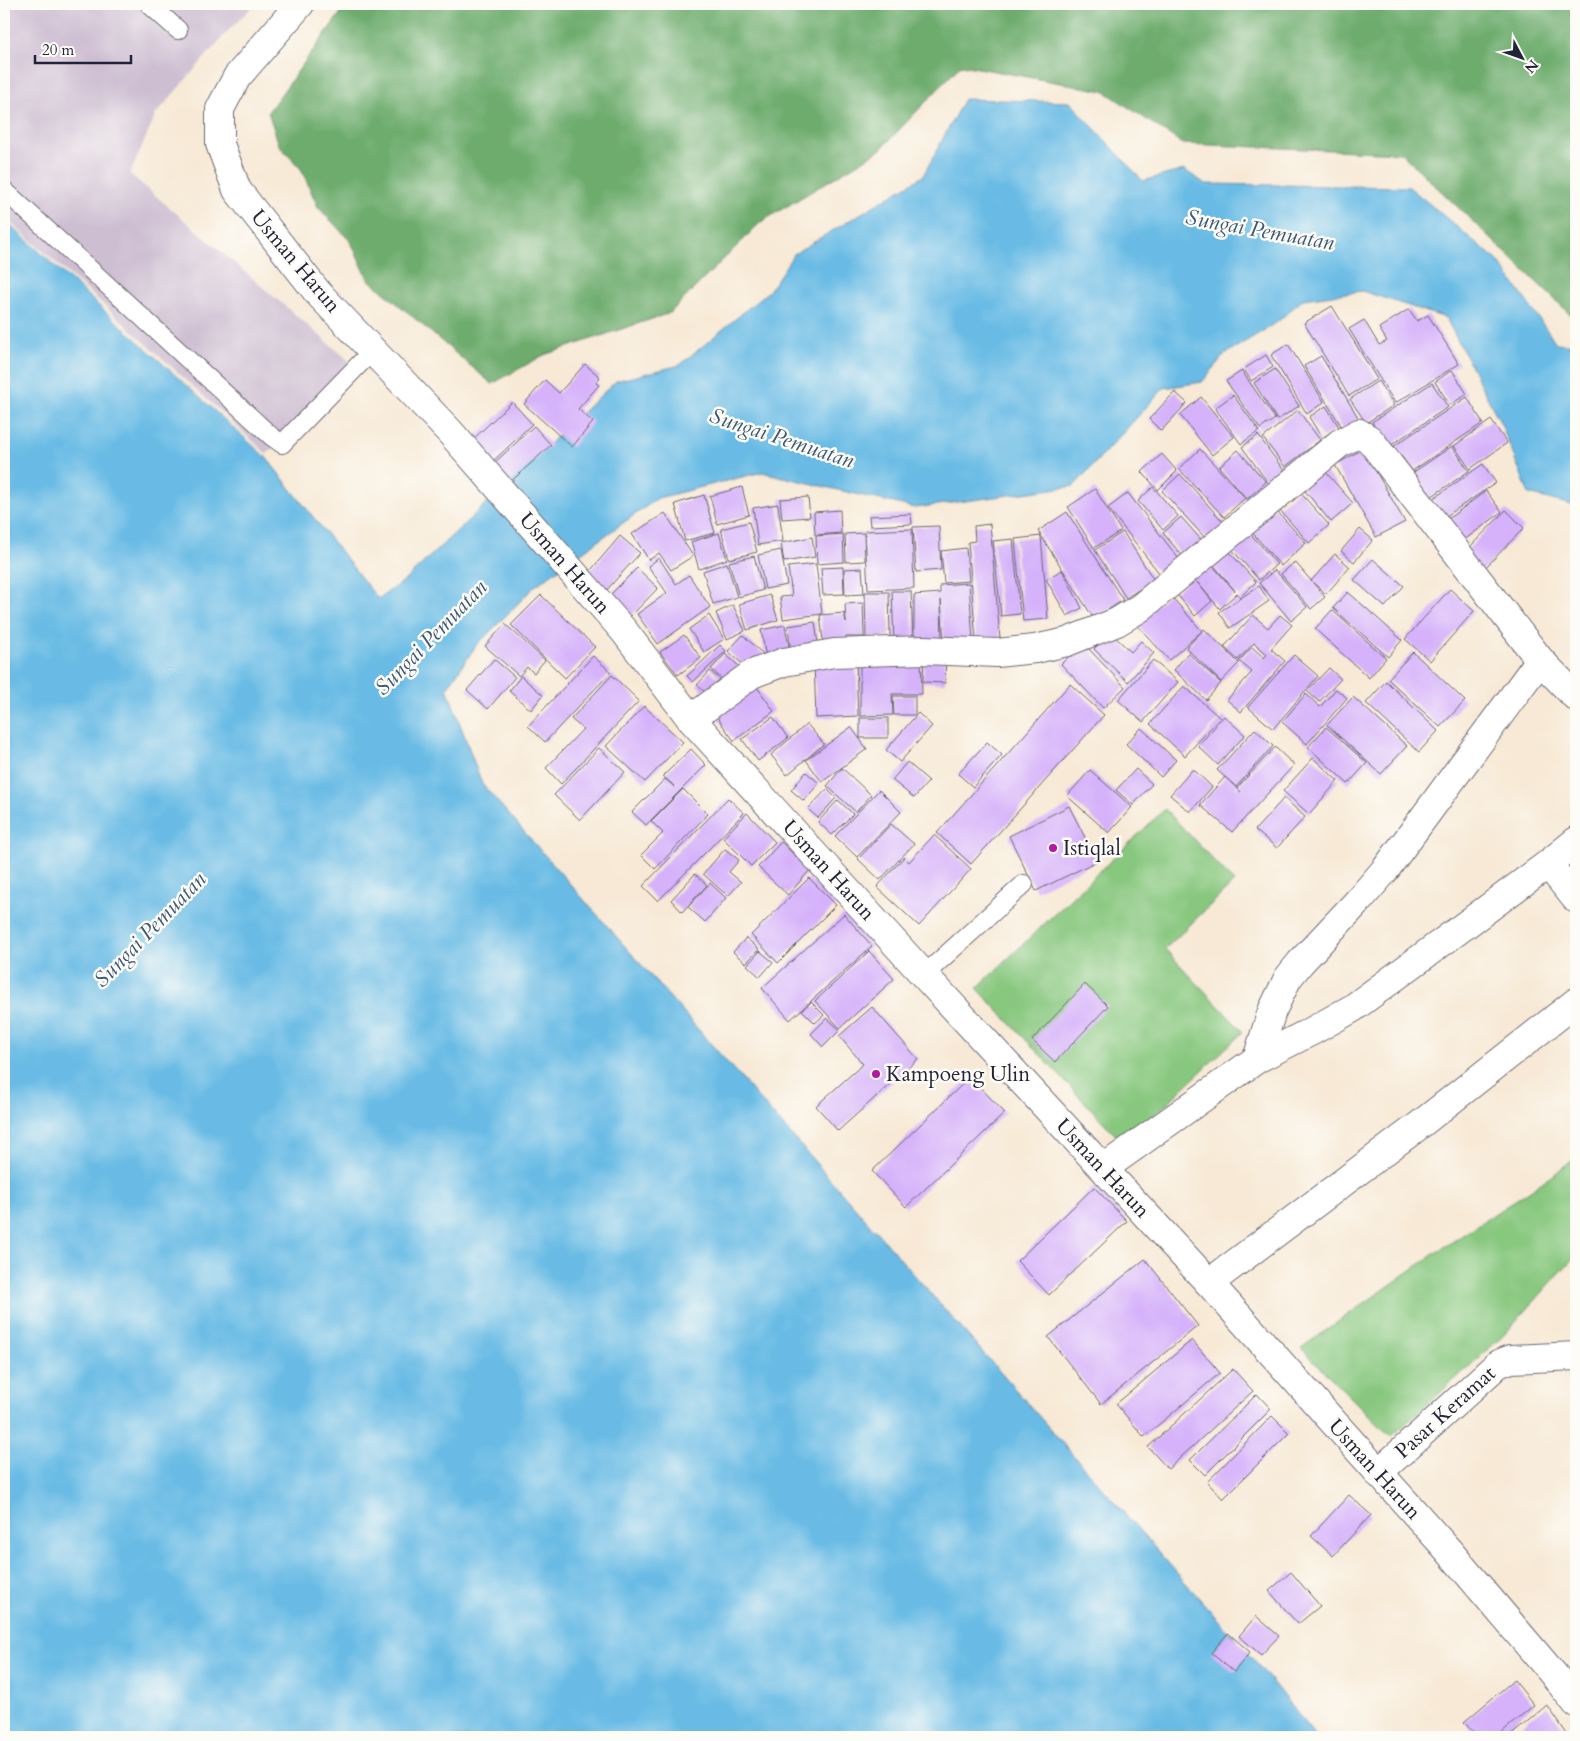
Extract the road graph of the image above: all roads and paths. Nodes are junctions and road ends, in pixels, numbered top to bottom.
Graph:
1 (149, 4) edge
2 (300, 4) edge
3 (178, 30) dead end
4 (4, 190) edge
5 (373, 350) junction
6 (1540, 660) junction
7 (1576, 696) edge
8 (691, 719) junction
9 (1576, 841) edge
10 (1548, 864) junction
11 (1024, 884) dead end
12 (1576, 899) edge
13 (924, 975) junction
14 (1576, 1002) edge
15 (1257, 1059) junction
16 (1104, 1168) junction
17 (1209, 1283) junction
18 (1576, 1356) edge
19 (1378, 1473) junction
20 (1576, 1703) edge

1 - 3 lane
2 - 5 street, Usman Harun
4 - 5 lane
5 - 8 street, Usman Harun
6 - 7 street
6 - 8 street
6 - 15 street
8 - 13 street, Usman Harun
9 - 10 street
10 - 12 street
10 - 15 street
11 - 13 lane
13 - 16 street, Usman Harun
14 - 17 street
15 - 16 street
16 - 17 street, Usman Harun
17 - 19 street, Usman Harun
18 - 19 street, Pasar Keramat
19 - 20 street, Usman Harun

